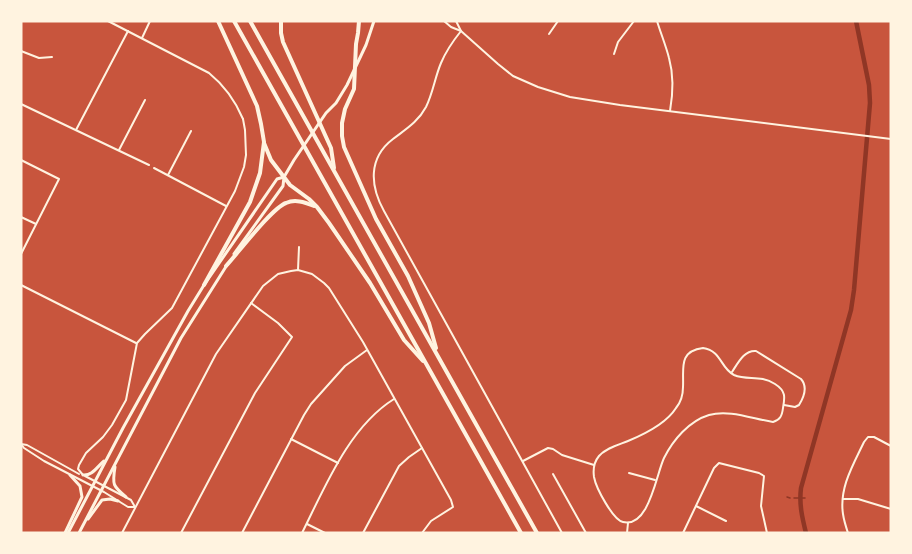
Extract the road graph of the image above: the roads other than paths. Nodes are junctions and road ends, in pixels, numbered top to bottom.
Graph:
1 (108, 21) edge
2 (150, 21) edge
3 (218, 21) edge
4 (234, 21) edge
5 (250, 21) edge
6 (281, 21) edge
7 (358, 21) edge
8 (374, 21) edge
9 (444, 21) edge
10 (456, 21) edge
11 (558, 21) edge
12 (634, 21) edge
13 (657, 21) edge
14 (128, 31) junction
15 (461, 31) junction
16 (549, 34) dead end
17 (142, 39) junction
18 (21, 51) edge
19 (614, 54) dead end
20 (52, 57) dead end
21 (355, 70) junction
22 (145, 100) dead end
23 (21, 104) edge
24 (670, 111) junction
25 (76, 130) junction
26 (191, 130) dead end
27 (891, 139) edge
28 (264, 142) junction
29 (119, 150) junction
30 (21, 160) edge
31 (149, 165) dead end
32 (154, 168) dead end
33 (335, 172) junction
34 (168, 175) junction
35 (284, 177) junction
36 (227, 206) junction
37 (317, 207) junction
38 (21, 217) edge
39 (36, 224) junction
40 (299, 247) dead end
41 (21, 254) edge
42 (226, 266) junction
43 (298, 270) junction
44 (21, 285) edge
45 (204, 285) junction
46 (251, 303) junction
47 (137, 344) junction
48 (367, 350) junction
49 (439, 358) junction
50 (428, 366) junction
51 (731, 373) junction
52 (394, 399) junction
53 (784, 405) junction
54 (291, 439) junction
55 (891, 446) edge
56 (422, 448) junction
57 (108, 458) junction
58 (523, 461) junction
59 (116, 462) junction
60 (338, 464) junction
61 (595, 465) junction
62 (629, 473) dead end
63 (553, 474) dead end
64 (70, 475) junction
65 (82, 475) junction
66 (655, 480) junction
67 (95, 481) junction
68 (93, 486) junction
69 (103, 486) junction
70 (101, 490) junction
71 (126, 497) junction
72 (843, 499) junction
73 (118, 501) junction
74 (696, 506) junction
75 (135, 507) junction
76 (891, 509) edge
77 (726, 521) dead end
78 (628, 523) junction
79 (307, 524) junction
80 (83, 525) junction
81 (67, 533) edge
82 (79, 533) edge
83 (122, 533) edge
84 (181, 533) edge
85 (242, 533) edge
86 (302, 533) edge
87 (325, 533) edge
88 (363, 533) edge
89 (422, 533) edge
90 (521, 533) edge
91 (537, 533) edge
92 (562, 533) edge
93 (586, 533) edge
94 (627, 533) edge
95 (683, 533) edge
96 (767, 533) edge
97 (848, 533) edge

1 - 14 street
2 - 17 street
3 - 28 highway
4 - 50 highway
5 - 33 highway
6 - 33 highway
7 - 21 highway
8 - 21 main road
9 - 15 street
10 - 15 street
11 - 16 street
12 - 19 street
13 - 24 street
14 - 17 street
14 - 25 street
15 - 24 street
15 - 58 street
17 - 36 street
18 - 20 street
21 - 35 main road
21 - 49 highway
22 - 29 street
23 - 25 street
24 - 27 street
25 - 29 street
26 - 34 street
28 - 35 highway
28 - 45 highway
29 - 31 street
30 - 39 street
32 - 34 street
33 - 49 highway
34 - 36 street
35 - 37 highway
35 - 42 main road
35 - 45 main road
36 - 47 street
37 - 42 highway
37 - 50 highway
38 - 39 street
39 - 41 street
40 - 43 street
42 - 59 main road
43 - 46 street
43 - 48 street
44 - 47 street
45 - 57 main road
46 - 75 street
46 - 84 street
47 - 65 street
48 - 52 street
48 - 54 street
49 - 91 highway
50 - 90 highway
51 - 53 street
51 - 53 street
51 - 61 street
52 - 56 street
52 - 60 street
53 - 66 street
54 - 60 street
54 - 85 street
55 - 72 street
56 - 88 street
56 - 89 street
57 - 65 main road
57 - 67 main road
58 - 61 street
58 - 92 street
59 - 69 main road
59 - 71 main road
60 - 79 street
61 - 78 street
62 - 66 street
63 - 93 street
64 - 65 street
64 - 68 street
64 - 81 main road
65 - 67 street
66 - 78 street
67 - 68 main road
67 - 69 street
68 - 70 street
68 - 81 main road
69 - 70 main road
69 - 71 street
70 - 73 street
70 - 80 main road
71 - 75 street
72 - 76 street
72 - 97 street
73 - 75 street
73 - 80 main road
74 - 77 street
74 - 95 street
74 - 96 street
75 - 83 street
78 - 94 street
79 - 86 street
79 - 87 street
80 - 82 main road

